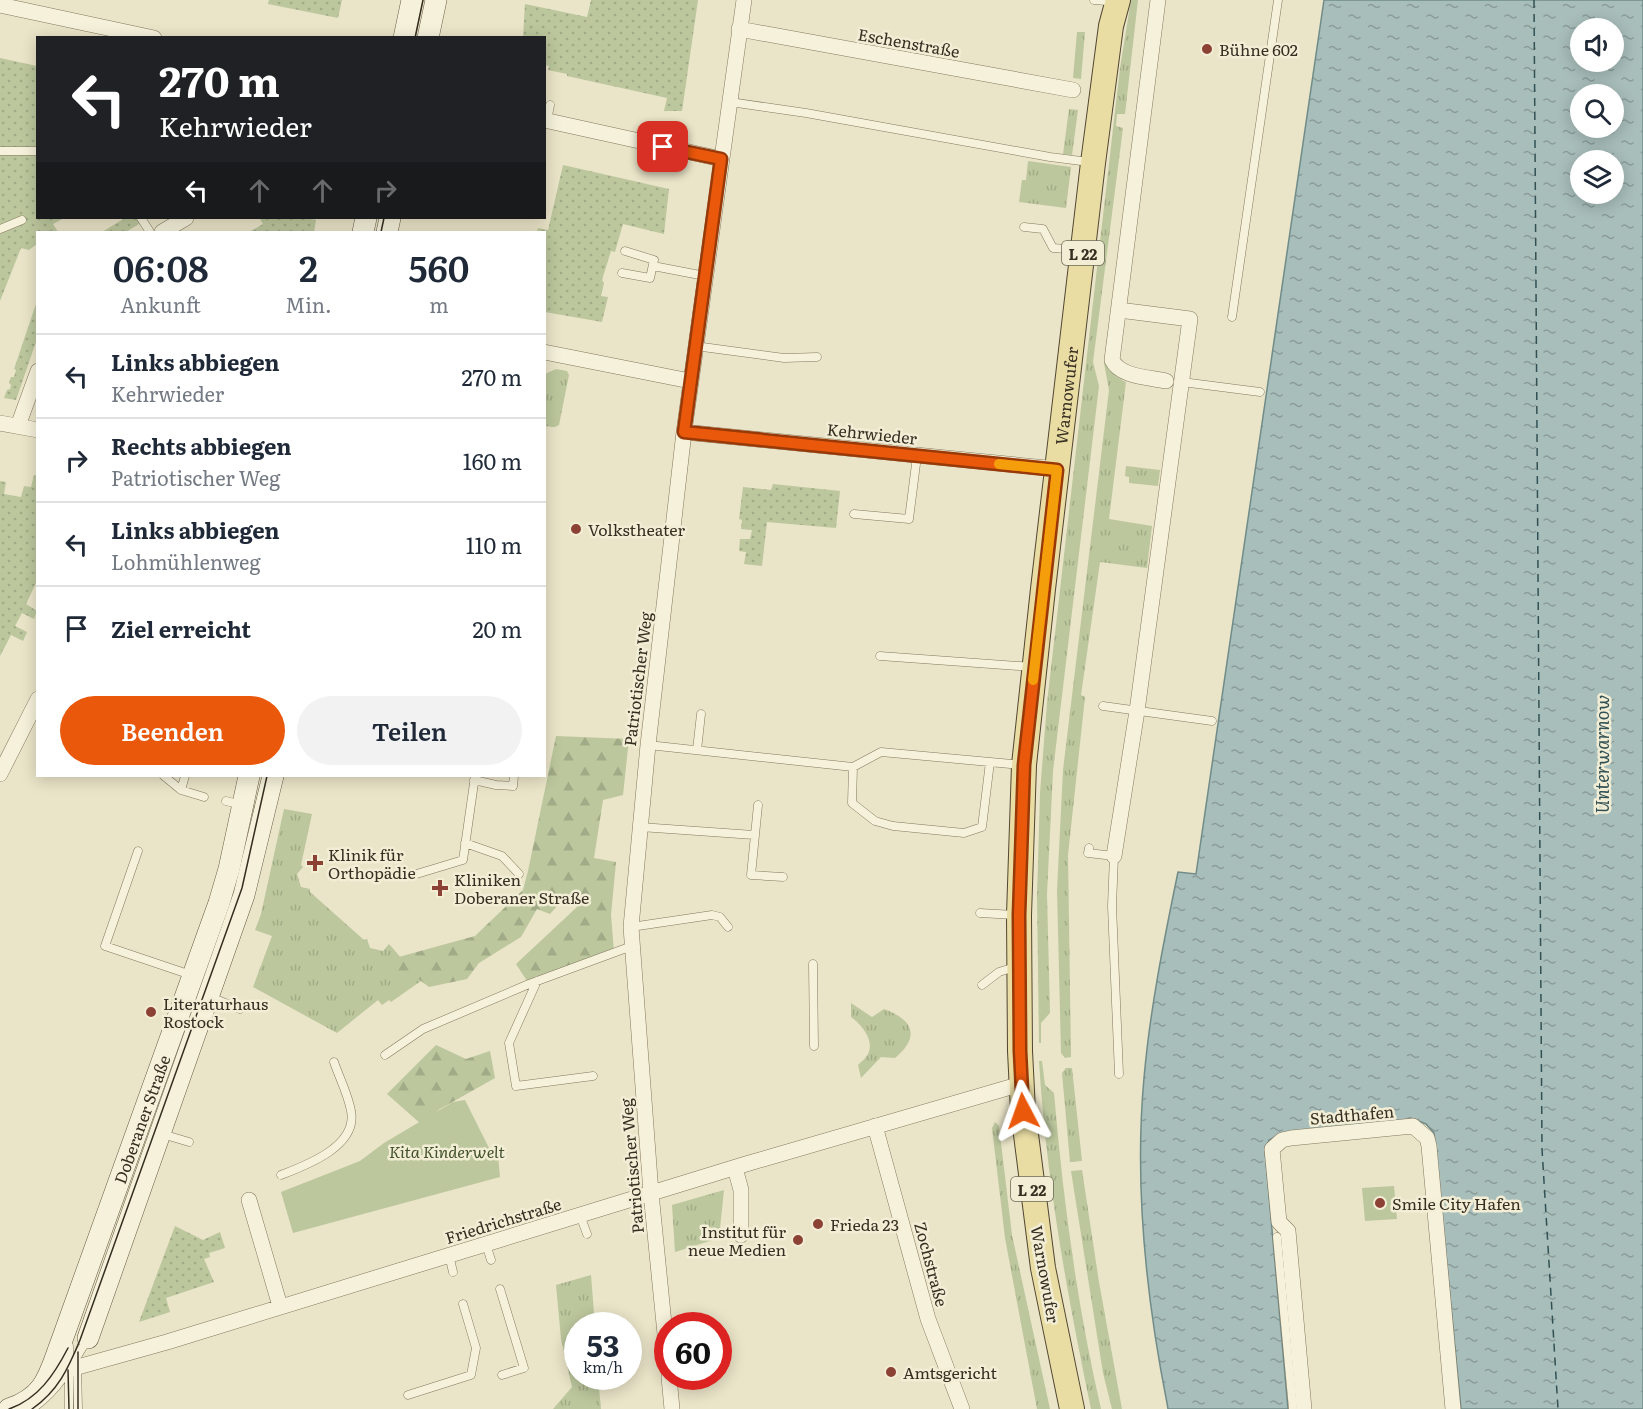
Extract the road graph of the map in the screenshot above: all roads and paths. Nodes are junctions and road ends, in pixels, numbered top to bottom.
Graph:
1 (412, 0) edge
2 (436, 0) edge
3 (744, 0) edge
4 (1107, 0) edge
5 (1158, 0) edge
6 (1278, 0) edge
7 (0, 5) edge
8 (739, 29) junction
9 (110, 33) edge
10 (136, 36) edge
11 (404, 36) edge
12 (428, 36) edge
13 (1073, 90) dead end
14 (730, 102) junction
15 (547, 115) edge
16 (0, 151) edge
17 (36, 151) edge
18 (721, 159) junction
19 (1093, 163) junction
20 (184, 219) edge
21 (22, 220) dead end
22 (1024, 227) dead end
23 (0, 229) edge
24 (164, 231) edge
25 (1083, 250) junction
26 (626, 251) dead end
27 (653, 266) junction
28 (622, 273) dead end
29 (705, 276) junction
30 (1119, 310) junction
31 (1232, 317) dead end
32 (695, 346) junction
33 (546, 352) edge
34 (818, 357) dead end
35 (36, 376) edge
36 (690, 381) junction
37 (1174, 382) junction
38 (1260, 392) dead end
39 (0, 423) edge
40 (18, 426) junction
41 (36, 430) edge
42 (683, 437) junction
43 (917, 456) junction
44 (1057, 470) junction
45 (854, 514) dead end
46 (880, 656) dead end
47 (1034, 667) junction
48 (36, 703) edge
49 (1102, 706) dead end
50 (1137, 711) junction
51 (701, 714) dead end
52 (1212, 721) dead end
53 (648, 745) junction
54 (698, 750) junction
55 (990, 762) junction
56 (1024, 765) junction
57 (853, 767) junction
58 (0, 774) edge
59 (165, 777) edge
60 (185, 777) edge
61 (248, 777) edge
62 (273, 777) edge
63 (514, 777) edge
64 (474, 778) edge
65 (181, 790) junction
66 (204, 797) dead end
67 (758, 805) dead end
68 (640, 827) junction
69 (754, 835) junction
70 (465, 843) junction
71 (1089, 848) dead end
72 (138, 851) dead end
73 (1114, 856) junction
74 (519, 874) dead end
75 (410, 876) dead end
76 (783, 877) dead end
77 (980, 913) dead end
78 (1019, 915) junction
79 (631, 927) junction
80 (728, 927) dead end
81 (632, 946) junction
82 (813, 964) dead end
83 (1020, 966) junction
84 (193, 975) junction
85 (537, 981) junction
86 (982, 985) dead end
87 (209, 997) junction
88 (240, 1009) dead end
89 (814, 1046) dead end
90 (385, 1055) dead end
91 (334, 1062) dead end
92 (1119, 1074) dead end
93 (593, 1076) dead end
94 (1021, 1084) junction
95 (875, 1126) junction
96 (159, 1134) junction
97 (189, 1142) dead end
98 (735, 1168) junction
99 (281, 1175) dead end
100 (651, 1193) junction
101 (249, 1200) dead end
102 (580, 1215) junction
103 (587, 1234) dead end
104 (741, 1235) dead end
105 (1277, 1237) dead end
106 (486, 1244) junction
107 (449, 1255) junction
108 (491, 1260) dead end
109 (453, 1272) dead end
110 (500, 1289) dead end
111 (463, 1304) dead end
112 (280, 1306) junction
113 (663, 1312) edge
114 (70, 1317) junction
115 (77, 1358) junction
116 (99, 1361) junction
117 (502, 1375) dead end
118 (45, 1385) junction
119 (670, 1390) edge
120 (408, 1395) dead end
121 (9, 1409) edge
122 (32, 1409) edge
123 (69, 1409) edge
124 (78, 1409) edge
125 (672, 1409) edge
126 (962, 1409) edge
127 (1072, 1409) edge
128 (1293, 1409) edge
129 (1304, 1409) edge
130 (1453, 1409) edge

1 - 11 street
2 - 12 street
3 - 8 street, Patriotischer Weg
4 - 19 main road, Warnowufer / L 22
5 - 30 street
6 - 31 lane
7 - 9 street
8 - 13 street, Eschenstraße
8 - 14 street, Patriotischer Weg
9 - 10 street
14 - 18 street, Patriotischer Weg
14 - 19 lane
15 - 18 street
16 - 17 lane
18 - 29 street, Patriotischer Weg
19 - 25 main road, Warnowufer / L 22
20 - 24 street
21 - 23 lane
22 - 25 lane
25 - 44 main road, Warnowufer / L 22
26 - 27 lane
27 - 28 lane
27 - 29 lane
29 - 32 street, Patriotischer Weg
30 - 37 street
30 - 37 street
32 - 34 lane
32 - 36 street, Patriotischer Weg
33 - 36 street
35 - 40 street
36 - 42 street, Patriotischer Weg
37 - 38 lane
37 - 50 street
39 - 40 street
40 - 41 street
42 - 43 street, Kehrwieder
42 - 53 street, Patriotischer Weg
43 - 44 street, Kehrwieder
43 - 45 lane
44 - 47 main road, Warnowufer / L 22
46 - 47 lane
47 - 56 main road, Warnowufer / L 22
48 - 58 street
49 - 50 lane
50 - 52 lane
50 - 73 street
51 - 54 lane
53 - 54 lane
53 - 68 street, Patriotischer Weg
54 - 57 lane
55 - 56 lane
55 - 57 lane
55 - 57 lane
56 - 78 main road, Warnowufer / L 22
59 - 65 lane
60 - 65 lane
61 - 84 street, Doberaner Straße
62 - 87 street, Doberaner Straße
63 - 64 lane
64 - 70 lane
65 - 66 lane
67 - 69 lane
68 - 69 lane
68 - 79 street, Patriotischer Weg
69 - 76 lane
70 - 74 lane
70 - 75 lane
71 - 73 lane
72 - 84 lane
73 - 92 lane
77 - 78 lane
78 - 83 main road, Warnowufer / L 22
79 - 80 lane
79 - 81 street, Patriotischer Weg
81 - 85 lane
81 - 100 street, Patriotischer Weg
82 - 89 lane
83 - 86 lane
83 - 94 main road, Warnowufer / L 22
84 - 114 street, Doberaner Straße
85 - 90 lane
85 - 93 lane
87 - 88 lane
87 - 96 street, Doberaner Straße
91 - 99 lane
94 - 95 street, Friedrichstraße
94 - 127 main road, Warnowufer / L 22
95 - 98 street, Friedrichstraße
95 - 126 street, Zochstraße
96 - 97 lane
96 - 115 street, Doberaner Straße
98 - 100 street, Friedrichstraße
98 - 104 street
100 - 102 street, Friedrichstraße
100 - 113 street, Patriotischer Weg
101 - 112 street
102 - 103 lane
102 - 106 street, Friedrichstraße
105 - 128 lane
106 - 107 street, Friedrichstraße
106 - 108 lane
107 - 109 lane
107 - 112 street, Friedrichstraße
110 - 117 lane
111 - 120 lane
112 - 116 street, Friedrichstraße
114 - 115 lane
114 - 118 street, Doberaner Straße
115 - 116 street, Friedrichstraße
115 - 116 street
115 - 118 street, Friedrichstraße
115 - 122 lane
115 - 123 lane
115 - 124 lane
118 - 121 street
119 - 125 street
129 - 130 street, Stadthafen

